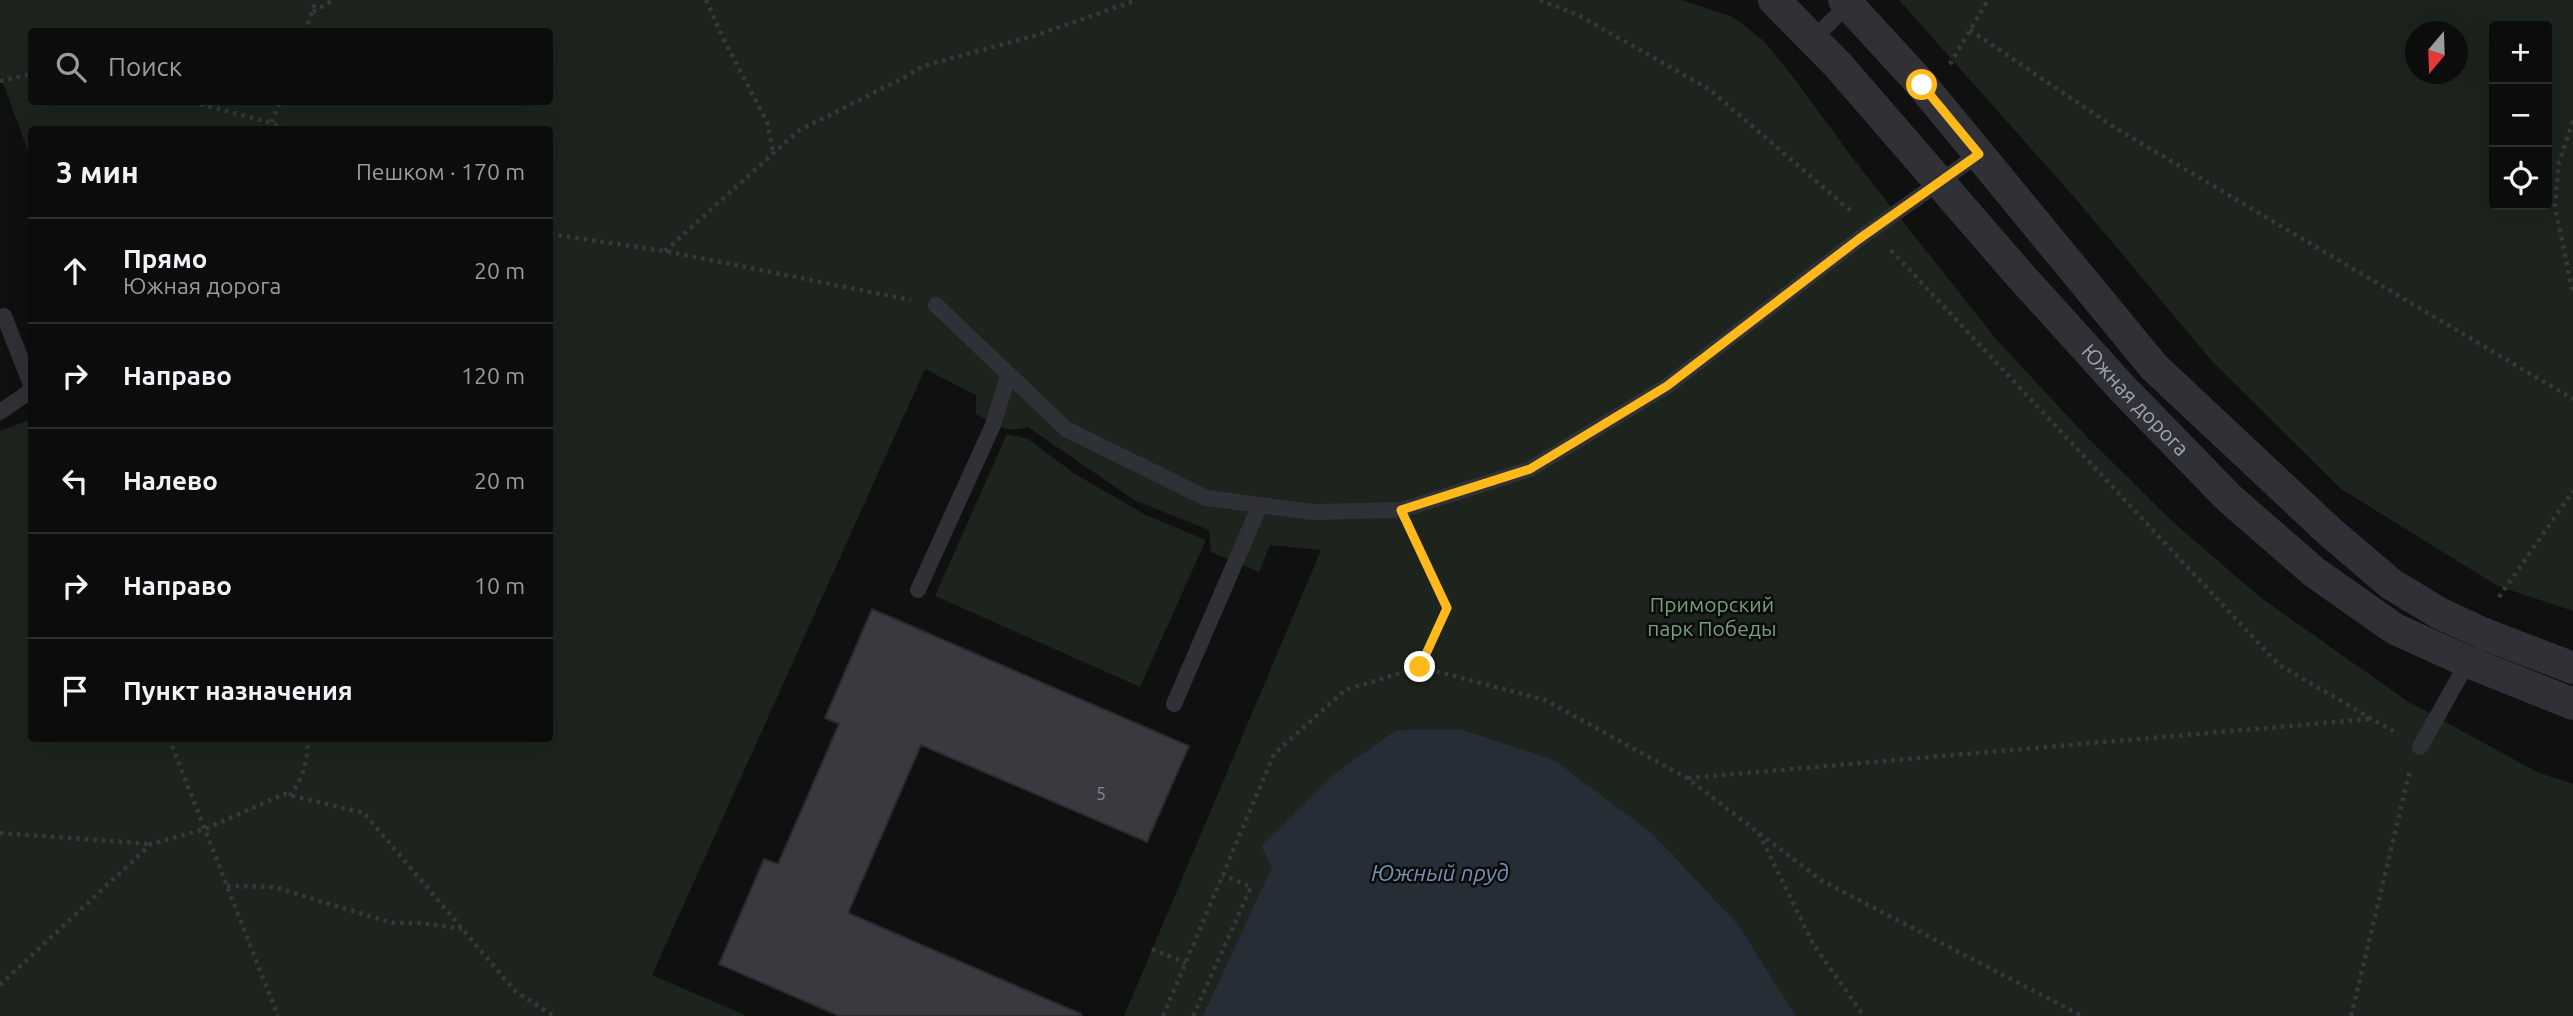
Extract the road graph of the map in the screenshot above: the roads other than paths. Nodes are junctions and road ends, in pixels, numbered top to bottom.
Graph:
1 (1774, 0) edge
2 (1848, 1) edge
3 (1813, 38) junction
4 (1979, 154) junction
5 (1940, 181) junction
6 (936, 305) road end
7 (4, 316) dead end
8 (1008, 376) junction
9 (28, 379) edge
10 (28, 392) edge
11 (0, 412) edge
12 (1260, 505) junction
13 (918, 590) dead end
14 (2482, 633) junction
15 (2468, 662) junction
16 (2573, 668) edge
17 (1174, 704) dead end
18 (2573, 704) edge
19 (2420, 747) road end

1 - 3 street, Южная дорога
2 - 3 lane
2 - 4 street, Южная дорога
3 - 5 street, Южная дорога
4 - 5 lane
4 - 14 street, Южная дорога
5 - 12 lane
5 - 15 street, Южная дорога
6 - 8 lane
7 - 9 lane
8 - 12 lane
8 - 13 lane
10 - 11 lane
12 - 17 lane
14 - 15 lane
14 - 16 street, Южная дорога
15 - 18 street, Южная дорога
15 - 19 lane

